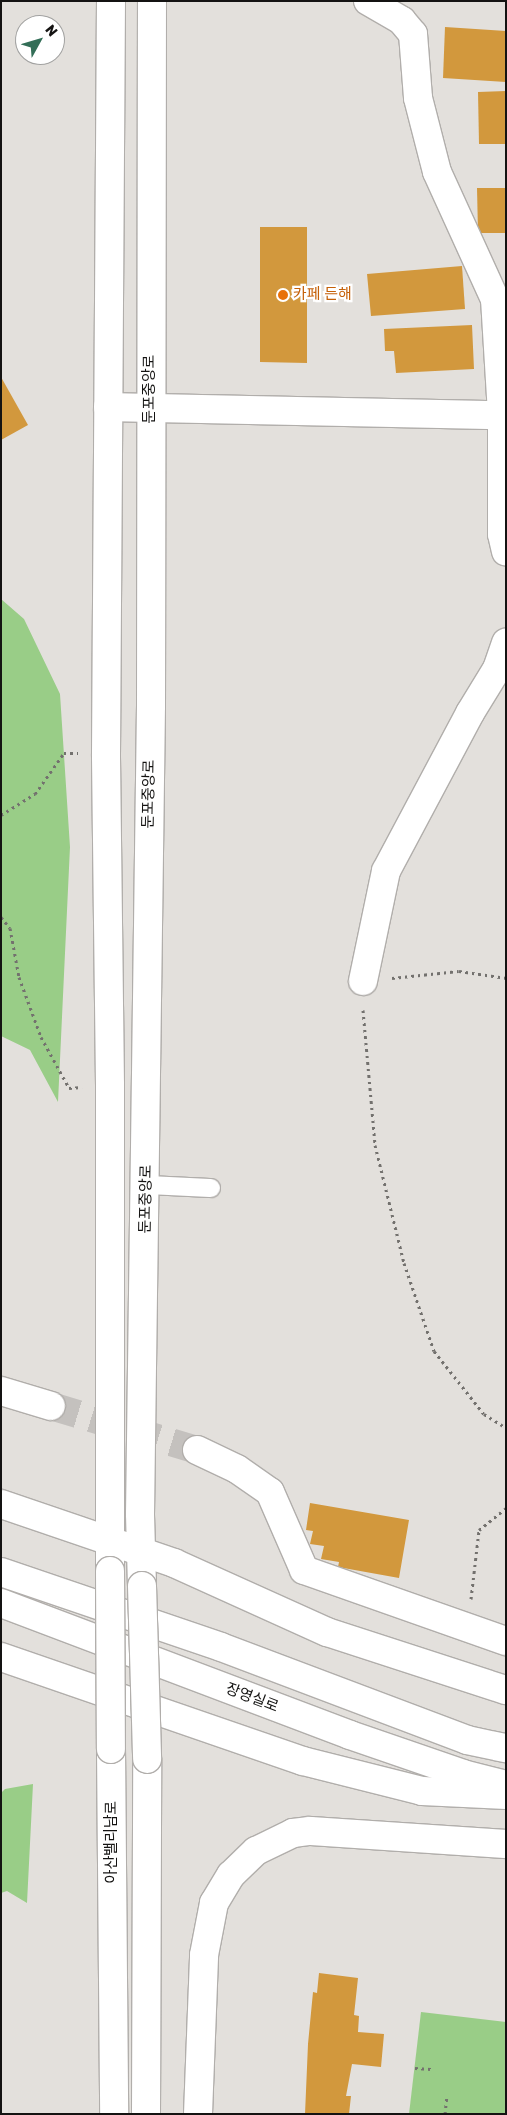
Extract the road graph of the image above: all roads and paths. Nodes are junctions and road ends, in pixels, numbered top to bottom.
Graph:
1 (111, 1) edge
2 (152, 1) edge
3 (368, 1) edge
4 (503, 399) edge
5 (108, 407) junction
6 (149, 408) junction
7 (506, 552) edge
8 (506, 643) edge
9 (85, 754) dead end
10 (1, 815) edge
11 (1, 917) edge
12 (506, 978) edge
13 (363, 981) junction
14 (85, 1087) dead end
15 (147, 1185) junction
16 (211, 1188) dead end
17 (1, 1391) edge
18 (51, 1406) tunnel mouth
19 (506, 1428) edge
20 (197, 1450) tunnel mouth
21 (1, 1504) edge
22 (506, 1508) edge
23 (110, 1540) junction
24 (141, 1551) junction
25 (1, 1572) edge
26 (1, 1603) edge
27 (467, 1630) junction
28 (506, 1641) edge
29 (1, 1657) edge
30 (506, 1690) edge
31 (506, 1748) edge
32 (506, 1785) edge
33 (506, 1795) edge
34 (506, 1844) edge
35 (415, 2068) dead end
36 (431, 2069) dead end
37 (447, 2095) dead end
38 (114, 2114) edge
39 (146, 2114) edge
40 (198, 2114) edge
41 (445, 2114) edge

1 - 5 main road
2 - 6 main road, 둔포중앙로
3 - 4 main road
4 - 6 main road
4 - 7 main road
5 - 6 main road
5 - 23 main road
6 - 15 main road, 둔포중앙로
8 - 13 main road
9 - 10 path
11 - 14 path
12 - 13 path
13 - 19 path
15 - 16 lane
15 - 24 main road, 둔포중앙로
17 - 18 main road
20 - 27 main road
21 - 23 main road
22 - 27 path
23 - 24 main road
23 - 38 main road, 아산밸리남로, bridge
24 - 30 main road
24 - 39 main road, 둔포중앙로, bridge
25 - 31 main road
26 - 32 main road, 장영실로
27 - 28 main road
29 - 33 main road
34 - 40 main road
35 - 36 path
37 - 41 path

